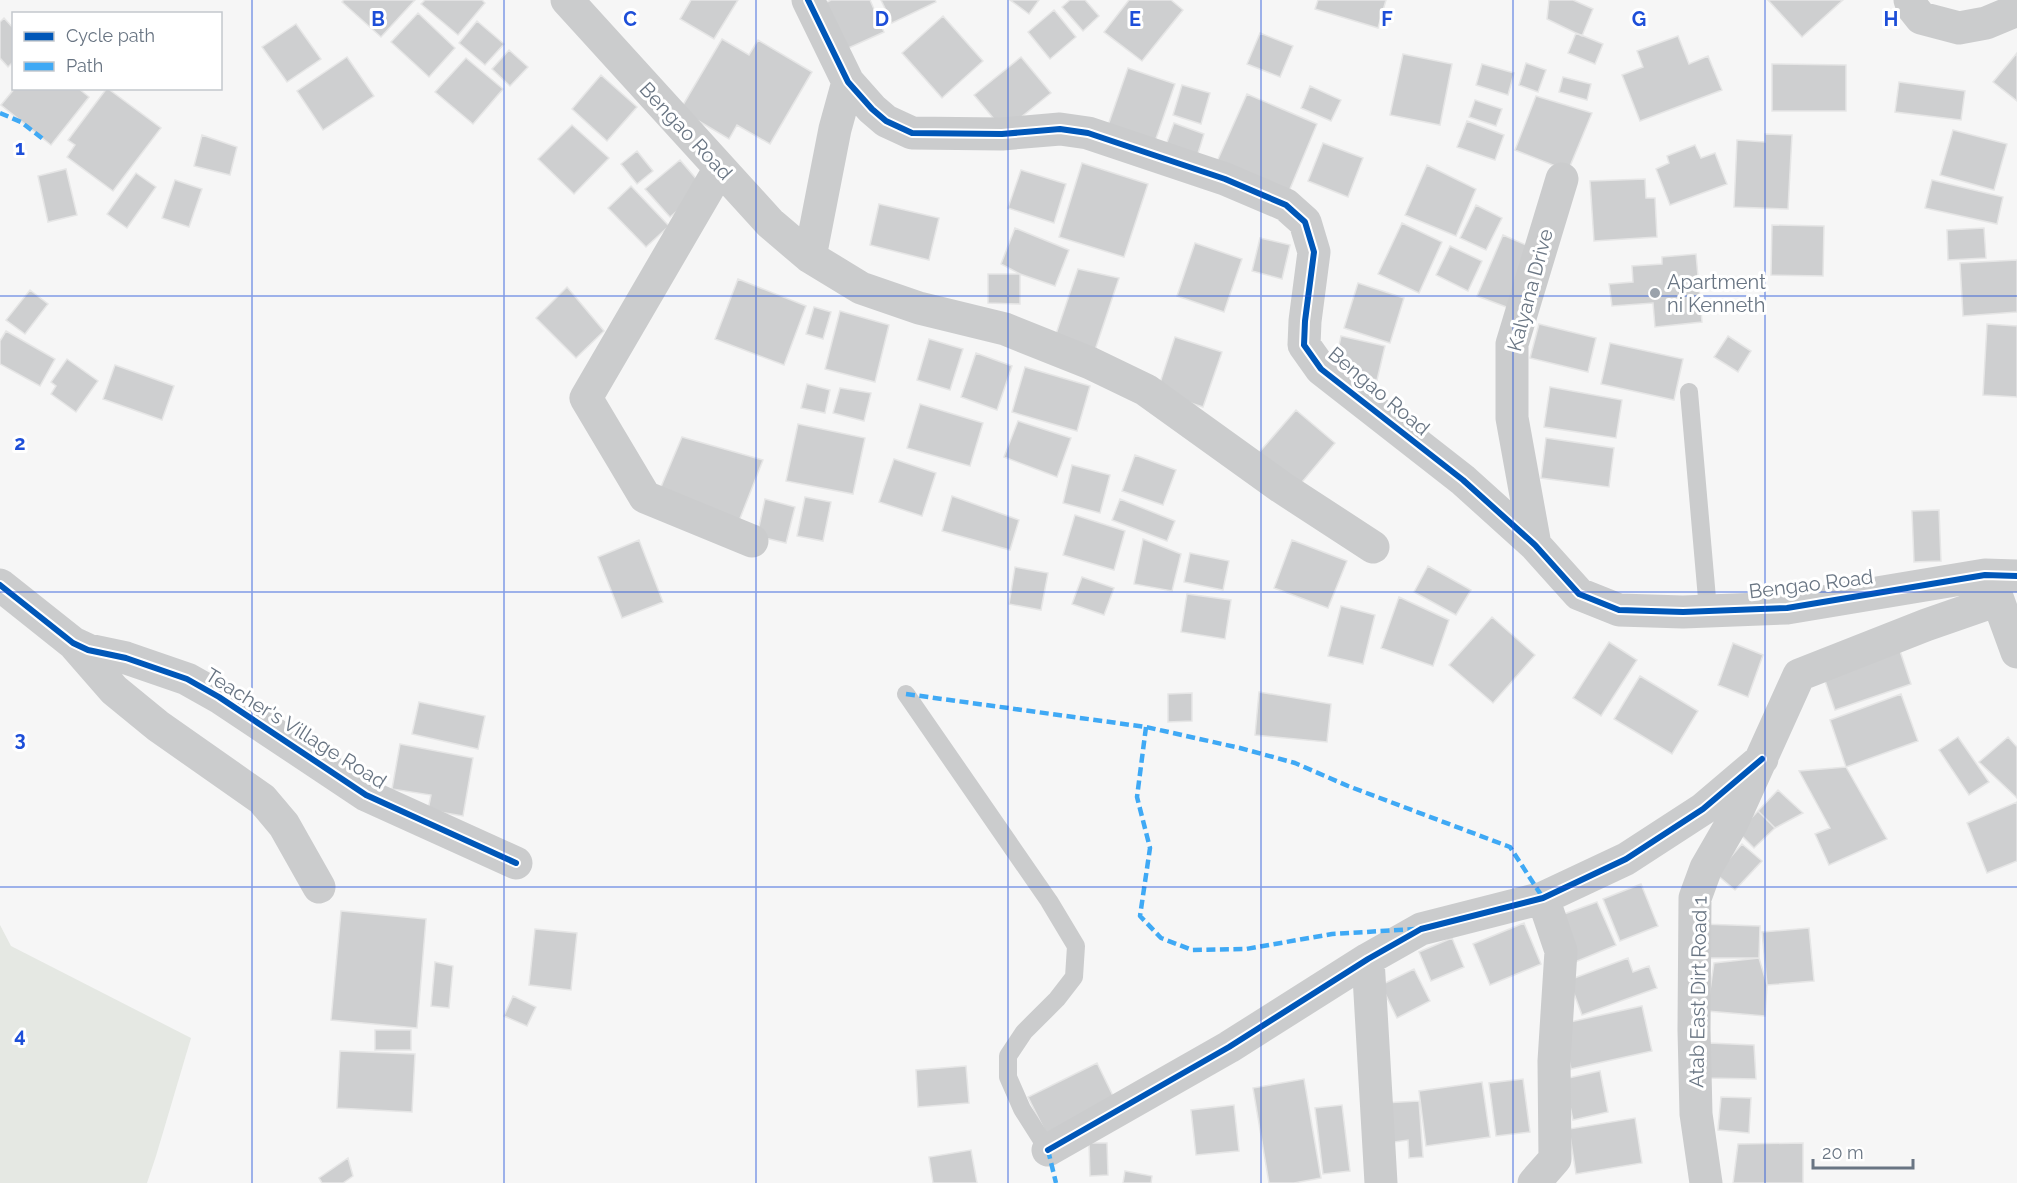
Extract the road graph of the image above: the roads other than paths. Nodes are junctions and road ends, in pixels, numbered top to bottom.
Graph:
1 (567, 0) edge
2 (808, 0) edge
3 (1910, 0) edge
4 (2017, 10) edge
5 (848, 82) junction
6 (720, 168) junction
7 (1562, 178) dead end
8 (810, 257) junction
9 (1689, 393) dead end
10 (752, 541) dead end
11 (1535, 545) junction
12 (1372, 547) dead end
13 (2000, 584) edge
14 (0, 585) edge
15 (1708, 610) junction
16 (73, 644) junction
17 (2017, 652) edge
18 (906, 694) dead end
19 (1762, 759) junction
20 (516, 863) dead end
21 (319, 886) dead end
22 (1543, 898) junction
23 (1368, 959) junction
24 (1048, 1150) joint
25 (1381, 1183) edge
26 (1534, 1183) edge
27 (1706, 1183) edge

1 - 6 street, Bengao Road
2 - 5 street, Bengao Road
3 - 4 street
5 - 8 street
5 - 11 street, Bengao Road
6 - 8 street, Bengao Road
6 - 10 street
7 - 11 street, Kalyana Drive
8 - 12 street, Bengao Road
9 - 15 lane
11 - 15 street, Bengao Road
13 - 15 street, Bengao Road
13 - 17 street
13 - 19 street, Atab East Dirt Road 1
14 - 16 street, Teacher's Village Road
16 - 20 street, Teacher's Village Road
16 - 21 street
18 - 24 lane
19 - 22 street
19 - 27 street, Atab East Dirt Road 1
22 - 23 street
22 - 26 street
23 - 24 street
23 - 25 street

